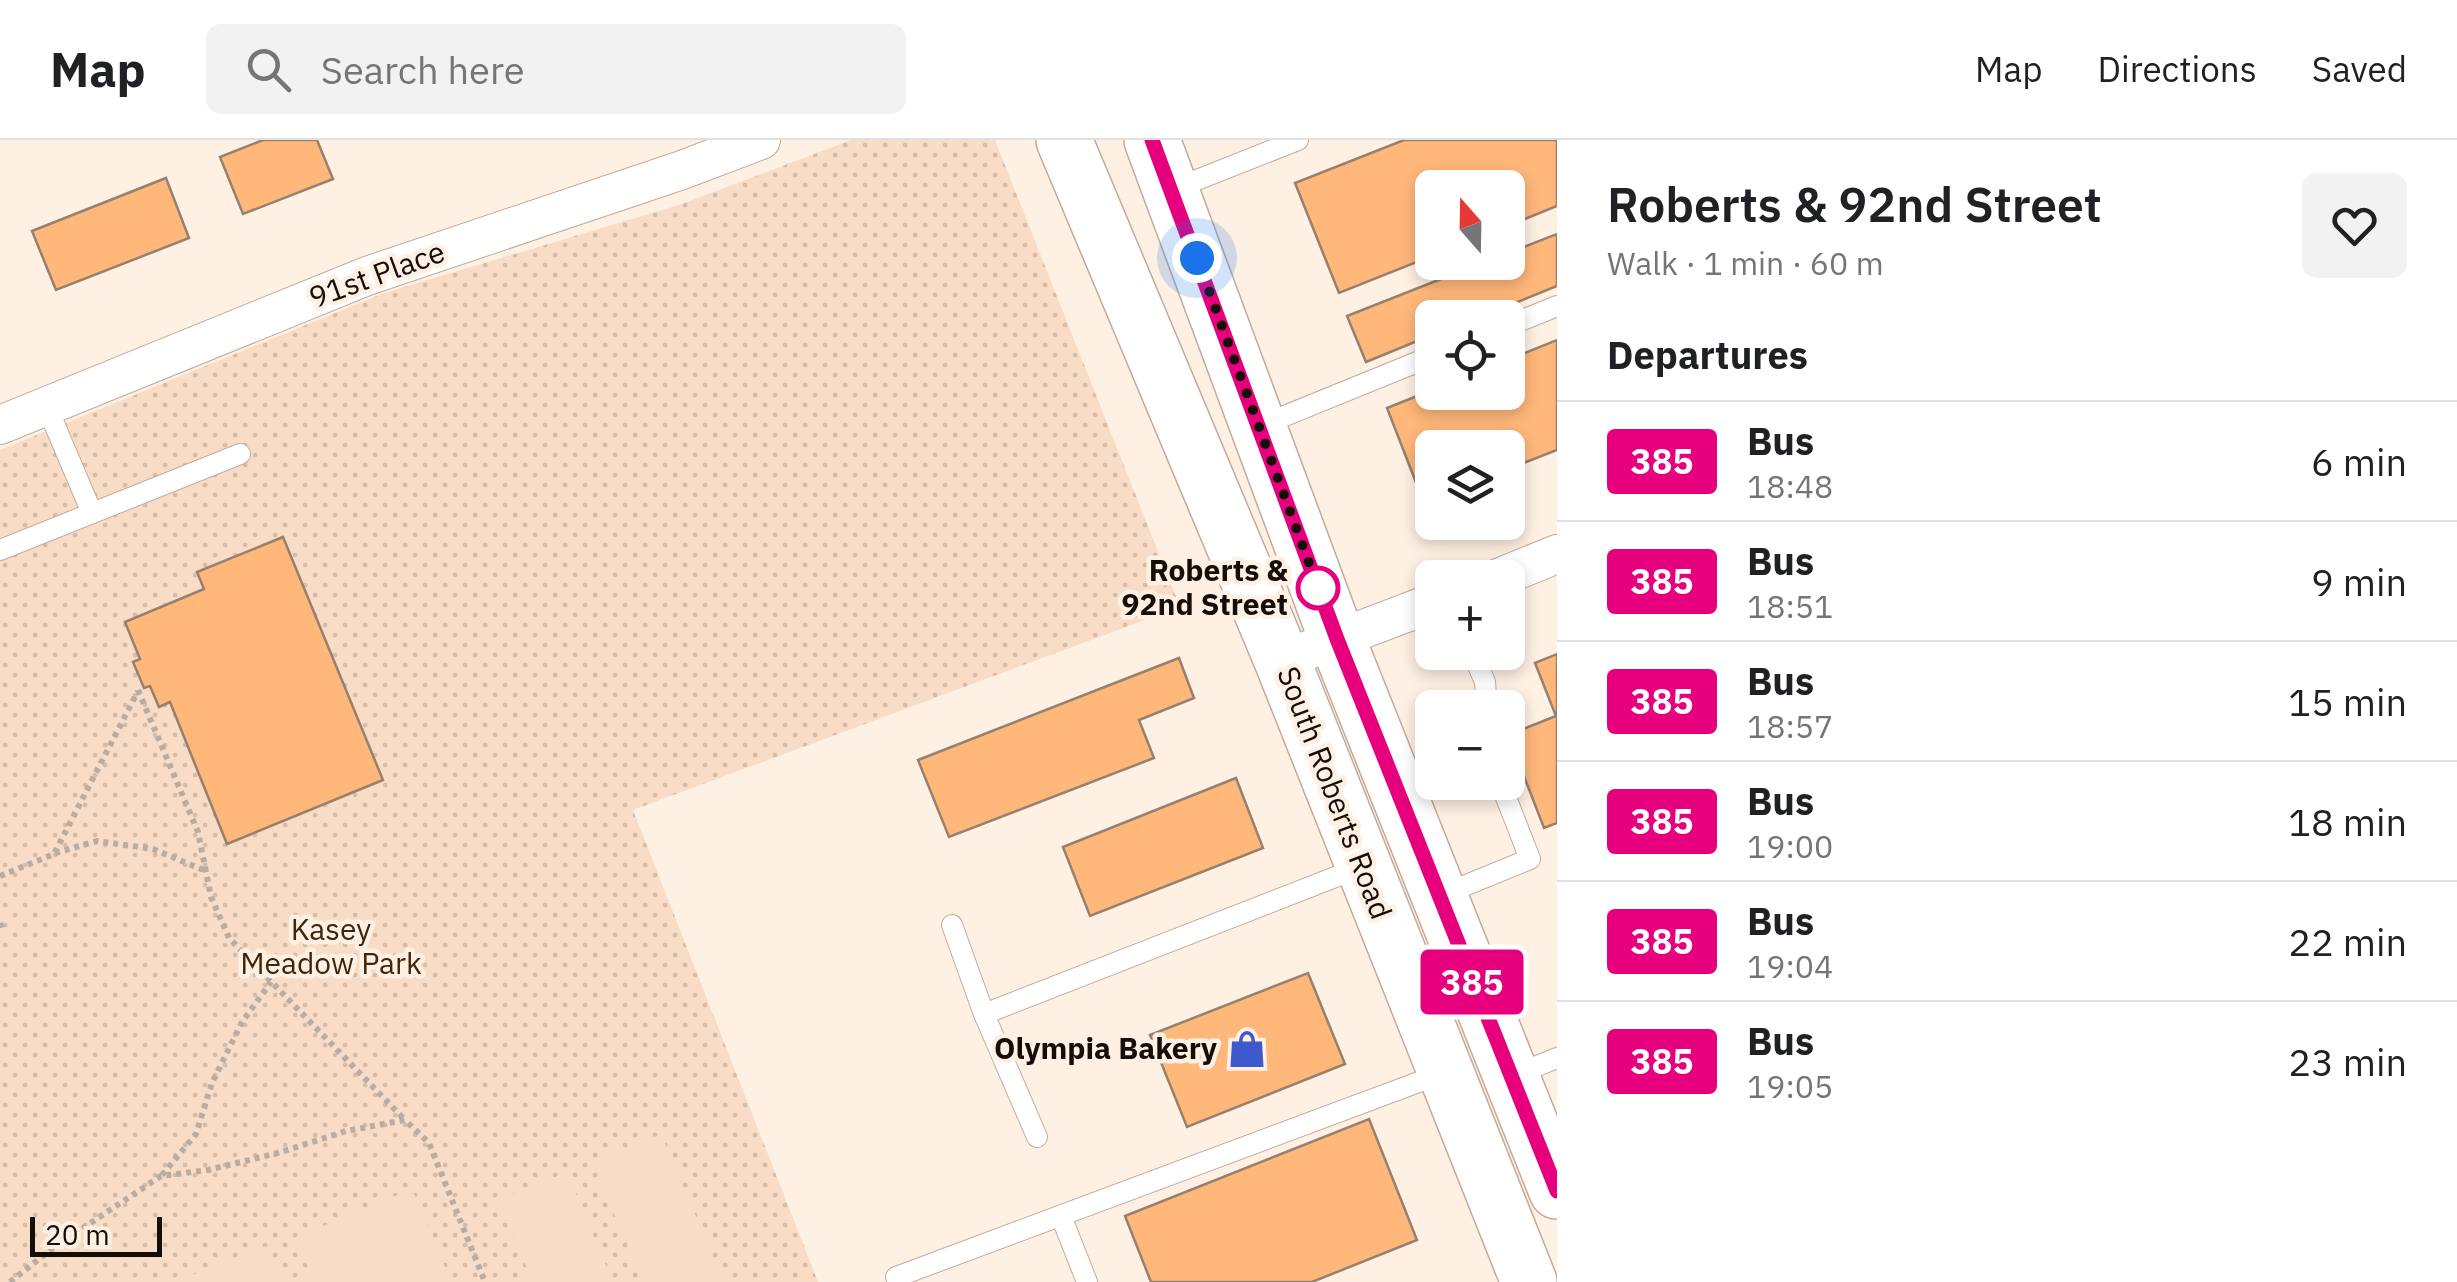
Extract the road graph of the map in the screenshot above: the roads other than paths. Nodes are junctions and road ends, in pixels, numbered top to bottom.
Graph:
1 (761, 140) edge
2 (1064, 140) edge
3 (1152, 140) edge
4 (1298, 140) edge
5 (1172, 190) junction
6 (1557, 306) edge
7 (1525, 319) edge
8 (1415, 363) edge
9 (48, 407) junction
10 (0, 425) edge
11 (1258, 426) junction
12 (240, 454) dead end
13 (92, 513) junction
14 (0, 550) edge
15 (1557, 554) edge
16 (1525, 567) edge
17 (1415, 609) edge
18 (1337, 639) junction
19 (1282, 660) junction
20 (1507, 800) edge
21 (1363, 866) junction
22 (1438, 897) junction
23 (952, 924) dead end
24 (984, 1014) junction
25 (1534, 1067) edge
26 (1444, 1072) junction
27 (1037, 1137) dead end
28 (1557, 1191) edge
29 (1061, 1216) junction
30 (898, 1282) edge
31 (1087, 1282) edge
32 (1529, 1282) edge

1 - 9 street, 91st Place
2 - 19 street, South Roberts Road
3 - 5 street, South Roberts Road
4 - 5 lane
5 - 11 street, South Roberts Road
6 - 7 lane
8 - 11 lane
9 - 10 street, 91st Place
9 - 13 lane
11 - 18 street, South Roberts Road
12 - 13 lane
13 - 14 lane
15 - 16 street
17 - 18 street
18 - 19 street
18 - 22 street, South Roberts Road
19 - 21 street, South Roberts Road
20 - 22 lane
21 - 24 lane
21 - 26 street, South Roberts Road
22 - 25 street, South Roberts Road
23 - 24 lane
24 - 27 lane
25 - 28 street, South Roberts Road
26 - 29 lane
26 - 32 street, South Roberts Road
29 - 30 lane
29 - 31 lane

